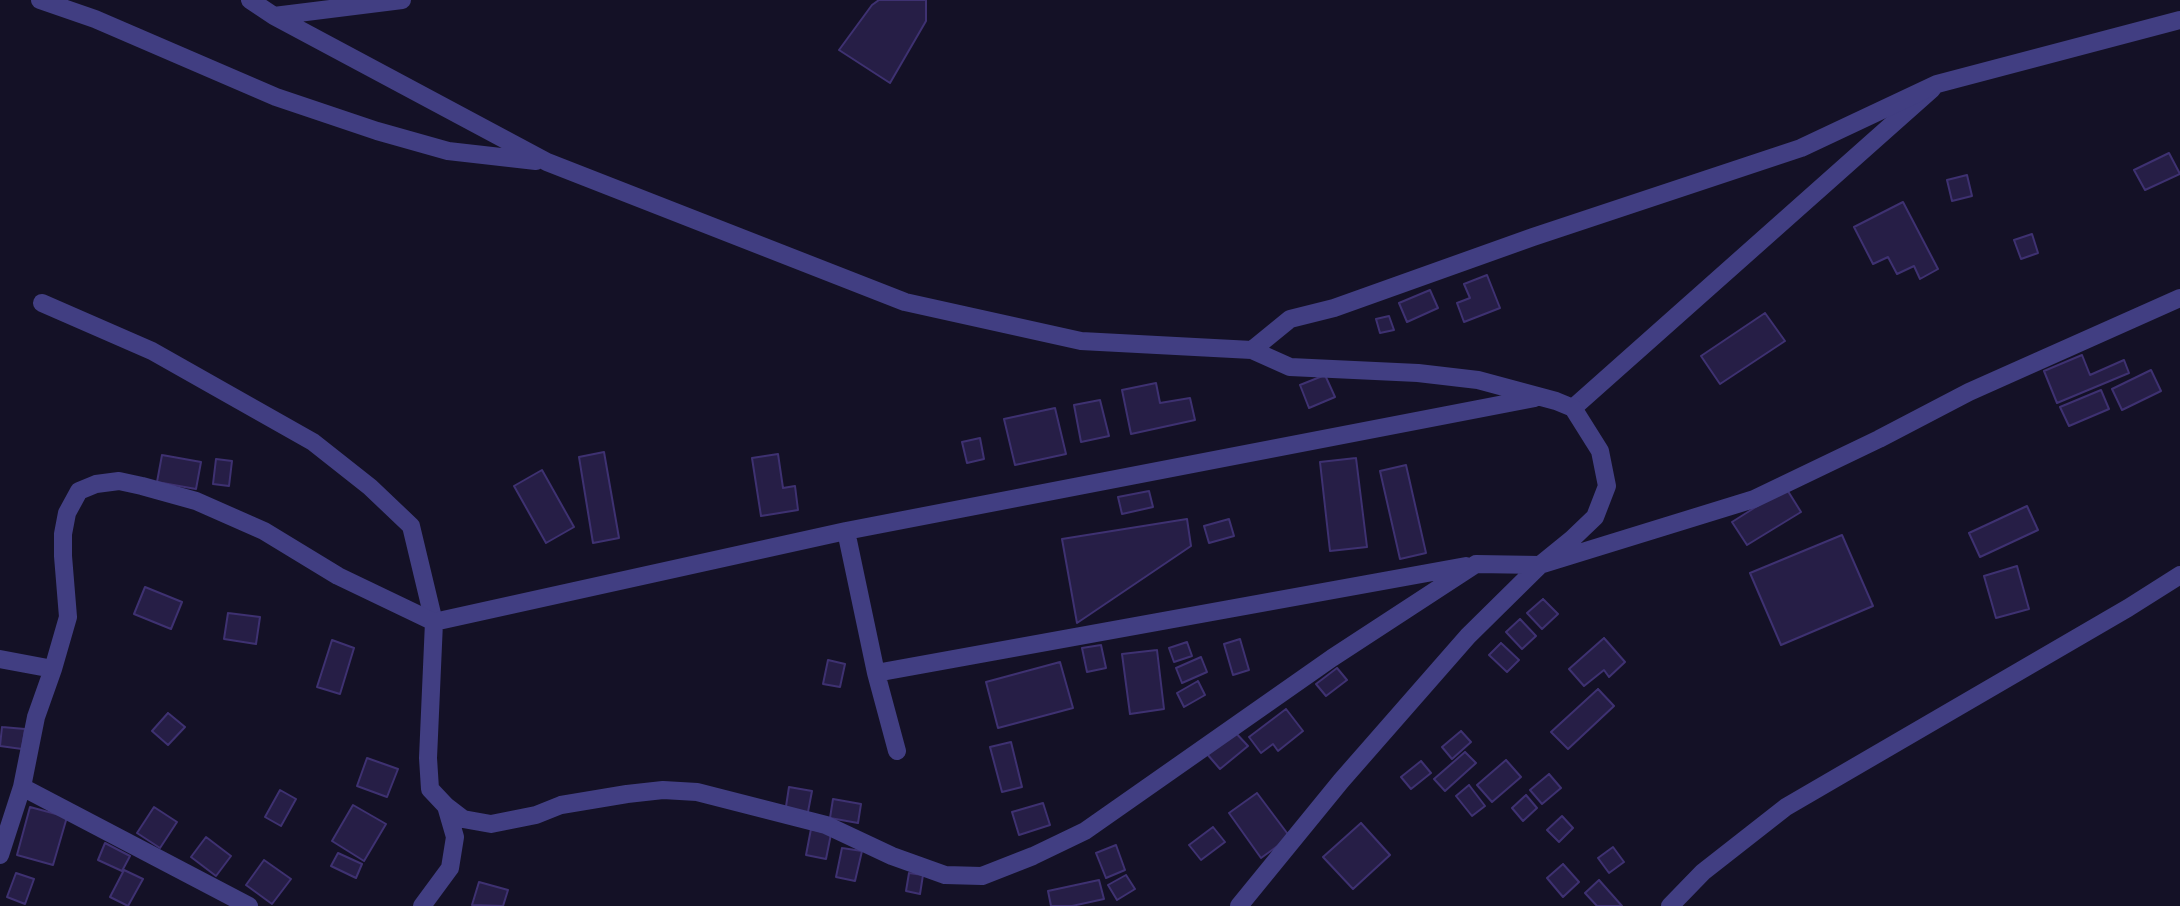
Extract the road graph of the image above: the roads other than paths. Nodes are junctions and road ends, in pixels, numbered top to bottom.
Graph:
1 (40, 0) edge
2 (250, 0) edge
3 (402, 0) edge
4 (274, 16) junction
5 (2180, 20) edge
6 (1937, 84) junction
7 (547, 162) junction
8 (2180, 298) edge
9 (42, 303) dead end
10 (1252, 350) junction
11 (1539, 397) junction
12 (1573, 408) junction
13 (846, 531) junction
14 (1476, 564) junction
15 (1540, 565) junction
16 (2180, 575) edge
17 (434, 622) junction
18 (0, 659) edge
19 (53, 669) junction
20 (876, 673) junction
21 (897, 751) dead end
22 (22, 788) junction
23 (446, 806) junction
24 (0, 855) edge
25 (249, 906) edge
26 (422, 906) edge
27 (1239, 906) edge
28 (1670, 906) edge

1 - 7 street
2 - 4 street
3 - 4 street
4 - 7 street
5 - 6 street
6 - 10 street
6 - 12 street
7 - 10 street
8 - 15 street
9 - 17 street
10 - 11 street
11 - 12 street
11 - 13 street
12 - 15 street
13 - 17 street
13 - 20 street
14 - 15 street
14 - 20 street
14 - 23 street
15 - 27 street
16 - 28 street
17 - 19 street
17 - 23 street
18 - 19 street
19 - 22 street
20 - 21 street
22 - 24 street
22 - 25 street
23 - 26 street

